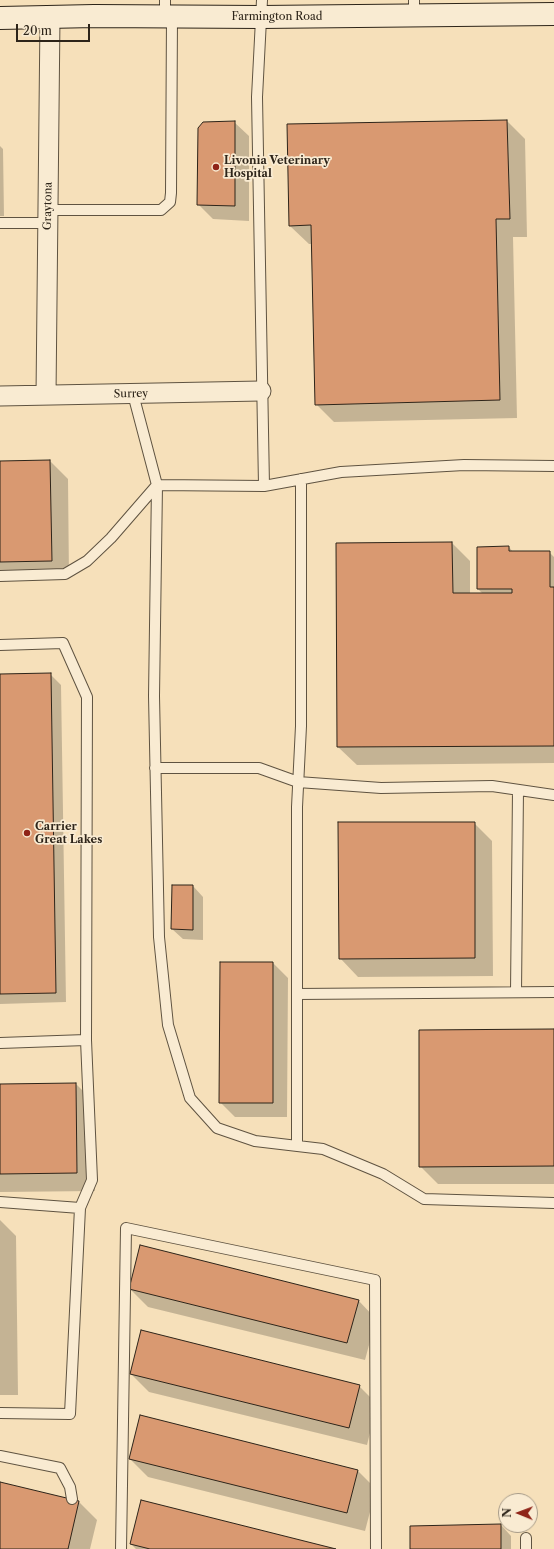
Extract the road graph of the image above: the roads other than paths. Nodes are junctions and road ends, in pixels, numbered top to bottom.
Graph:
1 (414, 8) edge
2 (262, 9) edge
3 (167, 11) edge
4 (554, 14) edge
5 (50, 17) junction
6 (0, 18) edge
7 (48, 216) junction
8 (0, 223) edge
9 (261, 391) junction
10 (133, 394) junction
11 (46, 395) junction
12 (0, 396) edge
13 (554, 466) edge
14 (301, 479) junction
15 (157, 485) junction
16 (264, 486) junction
17 (0, 576) edge
18 (0, 645) edge
19 (155, 768) junction
20 (298, 782) junction
21 (518, 790) junction
22 (554, 795) edge
23 (516, 992) junction
24 (554, 992) edge
25 (297, 994) junction
26 (86, 1040) junction
27 (0, 1043) edge
28 (297, 1146) junction
29 (0, 1202) edge
30 (554, 1203) edge
31 (80, 1208) junction
32 (0, 1413) edge
33 (0, 1456) edge
34 (72, 1499) dead end
35 (122, 1549) edge
36 (376, 1549) edge

1 - 2 main road, Farmington Road
1 - 4 main road, Farmington Road
2 - 3 main road, Farmington Road
2 - 9 lane
3 - 5 main road, Farmington Road
3 - 7 lane
5 - 6 main road, Farmington Road
5 - 7 street, Graytona
7 - 8 lane
7 - 11 street, Graytona
9 - 10 street, Surrey
9 - 16 lane
10 - 11 street, Surrey
10 - 15 lane
11 - 12 street, Surrey
13 - 14 lane
14 - 16 lane
14 - 20 lane
15 - 16 lane
15 - 17 lane
15 - 19 lane
18 - 26 lane
19 - 20 lane
19 - 28 lane
20 - 21 lane
20 - 25 lane
21 - 22 lane
21 - 23 lane
23 - 24 lane
23 - 25 lane
25 - 28 lane
26 - 27 lane
26 - 31 lane
28 - 30 lane
29 - 31 lane
31 - 32 lane
33 - 34 lane
35 - 36 lane

